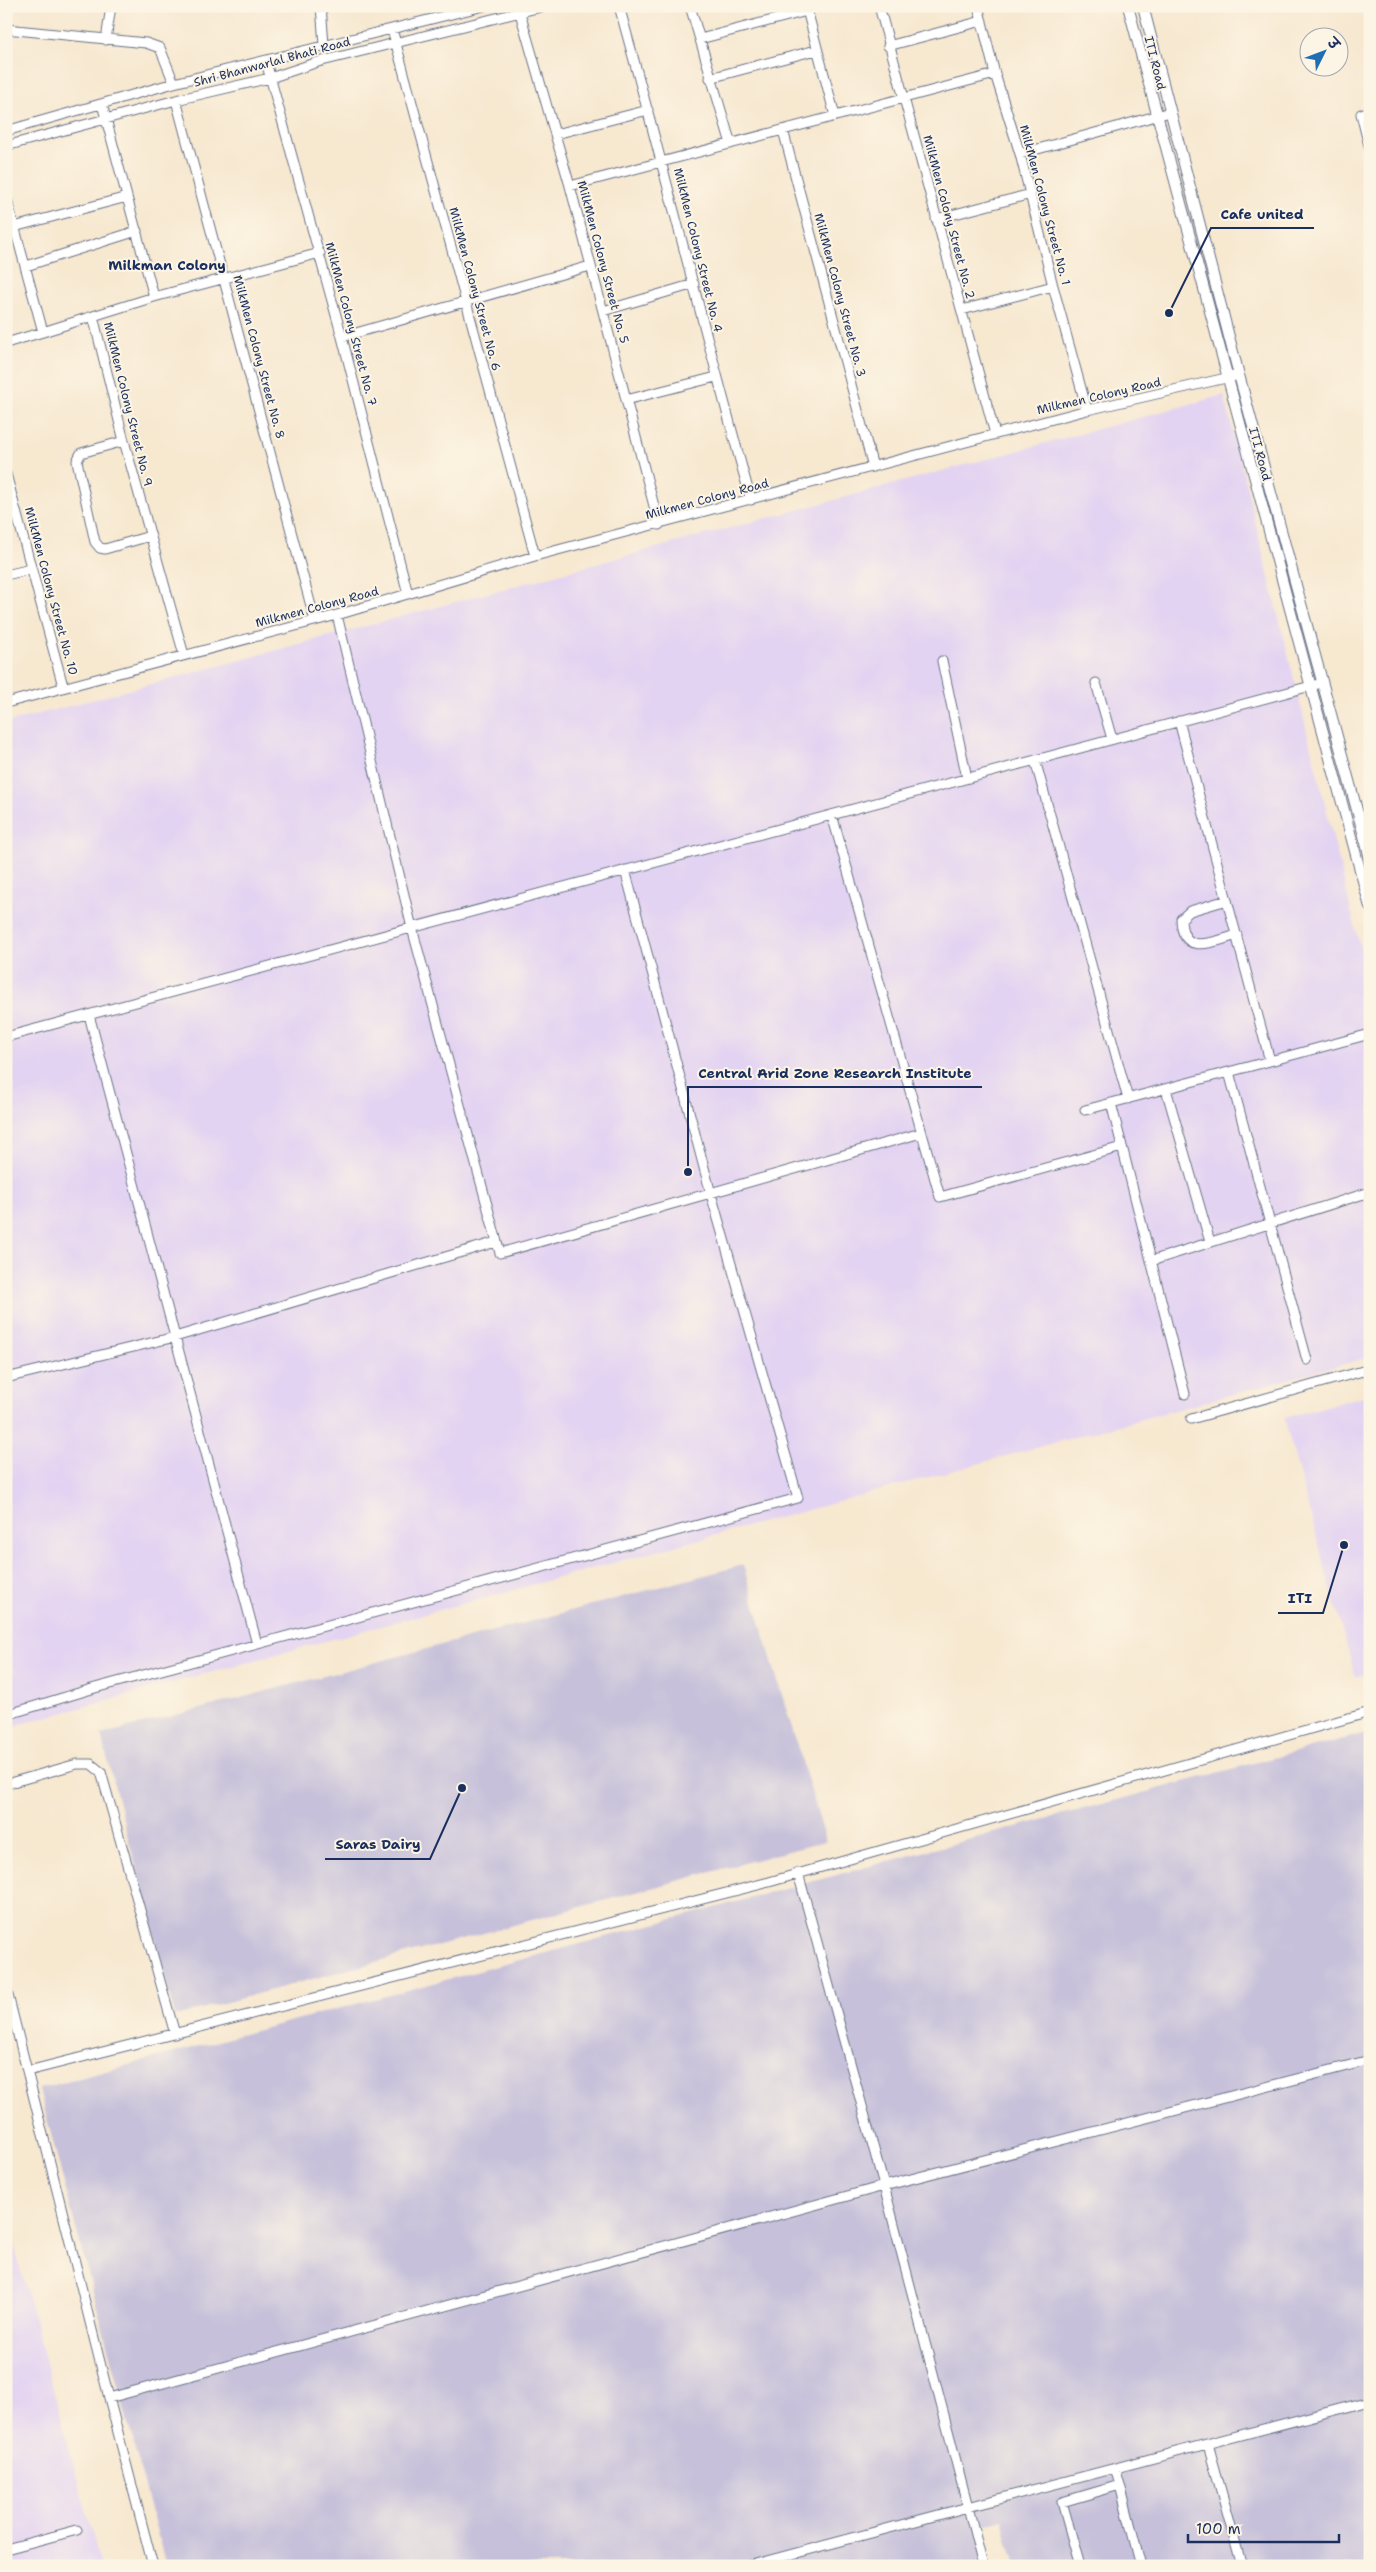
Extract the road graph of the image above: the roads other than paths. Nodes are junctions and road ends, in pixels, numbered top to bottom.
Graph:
1 (111, 6) edge
2 (321, 6) edge
3 (484, 6) edge
4 (546, 6) edge
5 (619, 6) edge
6 (690, 6) edge
7 (879, 6) edge
8 (978, 6) edge
9 (1128, 6) edge
10 (1143, 6) edge
11 (806, 9) edge
12 (522, 10) edge
13 (982, 21) junction
14 (392, 28) junction
15 (6, 29) edge
16 (700, 39) junction
17 (106, 40) junction
18 (395, 44) junction
19 (324, 45) junction
20 (888, 46) junction
21 (816, 50) junction
22 (266, 62) junction
23 (995, 74) junction
24 (270, 78) junction
25 (710, 78) junction
26 (174, 83) junction
27 (904, 99) junction
28 (176, 100) junction
29 (102, 104) junction
30 (648, 110) junction
31 (1370, 111) edge
32 (1170, 112) junction
33 (835, 116) junction
34 (1156, 116) junction
35 (106, 119) junction
36 (6, 130) edge
37 (783, 130) junction
38 (556, 134) junction
39 (731, 144) junction
40 (6, 146) edge
41 (1370, 150) edge
42 (1020, 154) junction
43 (663, 163) junction
44 (570, 186) junction
45 (1031, 194) junction
46 (6, 196) edge
47 (127, 197) junction
48 (936, 219) junction
49 (14, 227) junction
50 (137, 231) junction
51 (320, 253) junction
52 (26, 266) junction
53 (590, 266) junction
54 (225, 278) junction
55 (694, 284) junction
56 (1053, 286) junction
57 (154, 297) junction
58 (465, 301) junction
59 (962, 310) junction
60 (603, 311) junction
61 (93, 316) junction
62 (43, 332) junction
63 (342, 337) junction
64 (6, 343) edge
65 (1239, 375) junction
66 (716, 377) junction
67 (1227, 378) junction
68 (626, 400) junction
69 (1087, 410) junction
70 (995, 434) junction
71 (124, 441) junction
72 (873, 467) junction
73 (6, 475) edge
74 (751, 500) junction
75 (659, 525) junction
76 (150, 536) junction
77 (535, 556) junction
78 (31, 569) junction
79 (6, 575) edge
80 (408, 594) junction
81 (337, 615) junction
82 (315, 621) junction
83 (184, 655) junction
84 (942, 661) dead end
85 (1322, 682) junction
86 (1096, 683) dead end
87 (63, 686) junction
88 (1310, 686) junction
89 (6, 703) edge
90 (1179, 721) junction
91 (1112, 739) junction
92 (1035, 760) junction
93 (968, 778) junction
94 (832, 815) junction
95 (1370, 858) edge
96 (625, 870) junction
97 (1227, 900) junction
98 (1370, 907) edge
99 (412, 928) junction
100 (1236, 935) junction
101 (89, 1015) junction
102 (1370, 1034) edge
103 (6, 1037) edge
104 (1270, 1061) junction
105 (1229, 1072) junction
106 (1166, 1089) junction
107 (1128, 1099) junction
108 (1111, 1103) junction
109 (1085, 1110) dead end
110 (922, 1133) junction
111 (1122, 1147) junction
112 (1370, 1192) edge
113 (711, 1194) junction
114 (1269, 1222) junction
115 (496, 1242) junction
116 (1210, 1242) junction
117 (1151, 1261) junction
118 (175, 1337) junction
119 (1307, 1360) dead end
120 (1370, 1370) edge
121 (6, 1378) edge
122 (1185, 1394) dead end
123 (1191, 1419) dead end
124 (257, 1644) junction
125 (1370, 1712) edge
126 (6, 1715) edge
127 (6, 1784) edge
128 (798, 1874) junction
129 (6, 1986) edge
130 (175, 2034) junction
131 (1370, 2060) edge
132 (28, 2071) junction
133 (884, 2186) junction
134 (109, 2398) junction
135 (1370, 2401) edge
136 (1208, 2444) junction
137 (1115, 2468) junction
138 (1120, 2485) junction
139 (968, 2507) junction
140 (77, 2530) dead end
141 (6, 2549) edge
142 (153, 2566) edge
143 (748, 2566) edge
144 (984, 2566) edge
145 (1080, 2566) edge
146 (1142, 2566) edge
147 (1242, 2566) edge

1 - 17 street
2 - 19 street
3 - 14 street, Shri Bhanwarlal Bhati Road
4 - 12 street, Shri Bhanwarlal Bhati Road
5 - 30 street, MilkMen Colony Street No. 4
6 - 16 street
7 - 20 street, MilkMen Colony Street No. 2
8 - 13 street, MilkMen Colony Street No. 1
9 - 34 street, ITI Road
10 - 32 street, ITI Road
11 - 16 street
11 - 21 street
12 - 18 street, Shri Bhanwarlal Bhati Road
12 - 38 street, MilkMen Colony Street No. 5
13 - 20 street
13 - 23 street, MilkMen Colony Street No. 1
14 - 18 street, MilkMen Colony Street No. 6
14 - 19 street, Shri Bhanwarlal Bhati Road
15 - 17 street
16 - 25 street
17 - 26 street
18 - 24 street, Shri Bhanwarlal Bhati Road
18 - 58 street, MilkMen Colony Street No. 6
19 - 22 street, Shri Bhanwarlal Bhati Road
20 - 27 street, MilkMen Colony Street No. 2
21 - 25 street
21 - 33 street
22 - 24 street, MilkMen Colony Street No. 7
22 - 26 street, Shri Bhanwarlal Bhati Road
23 - 27 street
23 - 42 street, MilkMen Colony Street No. 1
24 - 28 street, Shri Bhanwarlal Bhati Road
24 - 51 street, MilkMen Colony Street No. 7
25 - 39 street
26 - 29 street, Shri Bhanwarlal Bhati Road
27 - 33 street
27 - 48 street, MilkMen Colony Street No. 2
28 - 35 street, Shri Bhanwarlal Bhati Road
28 - 54 street, MilkMen Colony Street No. 8
29 - 35 street
29 - 36 street, Shri Bhanwarlal Bhati Road
30 - 38 street
30 - 43 street, MilkMen Colony Street No. 4
31 - 41 street
32 - 34 street
32 - 65 street, ITI Road
33 - 37 street
34 - 42 street
34 - 67 street, ITI Road
35 - 40 street, Shri Bhanwarlal Bhati Road
35 - 47 street
37 - 39 street
37 - 72 street, MilkMen Colony Street No. 3
38 - 44 street, MilkMen Colony Street No. 5
39 - 43 street
42 - 45 street, MilkMen Colony Street No. 1
43 - 44 street
43 - 55 street, MilkMen Colony Street No. 4
44 - 53 street, MilkMen Colony Street No. 5
45 - 48 street
45 - 56 street, MilkMen Colony Street No. 1
46 - 49 street
47 - 49 street
47 - 50 street
48 - 59 street, MilkMen Colony Street No. 2
49 - 52 street
50 - 52 street
50 - 57 street
51 - 54 street
51 - 63 street, MilkMen Colony Street No. 7
52 - 62 street
53 - 58 street
53 - 60 street, MilkMen Colony Street No. 5
54 - 57 street
54 - 82 street, MilkMen Colony Street No. 8
55 - 60 street
55 - 66 street, MilkMen Colony Street No. 4
56 - 59 street
56 - 69 street, MilkMen Colony Street No. 1
57 - 61 street
58 - 63 street
58 - 77 street, MilkMen Colony Street No. 6
59 - 70 street, MilkMen Colony Street No. 2
60 - 68 street, MilkMen Colony Street No. 5
61 - 62 street, MilkMen Colony Street No. 9
61 - 71 street, MilkMen Colony Street No. 9
62 - 64 street, MilkMen Colony Street No. 9
63 - 80 street, MilkMen Colony Street No. 7
65 - 67 street, Milkmen Colony Road
65 - 85 street, ITI Road
66 - 68 street
66 - 74 street, MilkMen Colony Street No. 4
67 - 69 street, Milkmen Colony Road
67 - 88 street, ITI Road
68 - 75 street, MilkMen Colony Street No. 5
69 - 70 street, Milkmen Colony Road
70 - 72 street, Milkmen Colony Road
71 - 76 street, MilkMen Colony Street No. 9
71 - 76 street
72 - 74 street, Milkmen Colony Road
73 - 78 street, MilkMen Colony Street No. 10
74 - 75 street, Milkmen Colony Road
75 - 77 street, Milkmen Colony Road
76 - 83 street, MilkMen Colony Street No. 9
77 - 80 street, Milkmen Colony Road
78 - 79 street
78 - 87 street, MilkMen Colony Street No. 10
80 - 81 street, Milkmen Colony Road
81 - 82 street, Milkmen Colony Road
81 - 99 street
82 - 83 street, Milkmen Colony Road
83 - 87 street, Milkmen Colony Road
84 - 93 street
85 - 88 street
85 - 95 street, ITI Road
86 - 91 street
87 - 89 street
88 - 90 street
88 - 98 street, ITI Road
90 - 91 street
90 - 97 street
91 - 92 street
92 - 93 street
92 - 107 street
93 - 94 street
94 - 96 street
94 - 110 street
96 - 99 street
96 - 113 street
97 - 100 street
97 - 100 street
99 - 101 street
99 - 115 street
100 - 104 street
101 - 103 street
101 - 118 street
102 - 104 street
104 - 105 street
105 - 106 street
105 - 114 street
106 - 107 street
106 - 116 street
107 - 108 street
108 - 109 street
108 - 111 street
110 - 111 street
110 - 113 street
111 - 117 street
112 - 114 street
113 - 115 street
113 - 124 street
114 - 116 street
114 - 119 street
115 - 118 street
116 - 117 street
117 - 122 street
118 - 121 street
118 - 124 street
120 - 123 street
124 - 126 street
125 - 128 street
127 - 130 street
128 - 130 street
128 - 133 street
129 - 132 street
130 - 132 street
131 - 133 street
132 - 134 street
133 - 134 street
133 - 139 street
134 - 142 street
135 - 136 street
136 - 137 street
136 - 147 street
137 - 138 street
137 - 139 street
138 - 145 street
138 - 146 street
139 - 143 street
139 - 144 street
140 - 141 street

